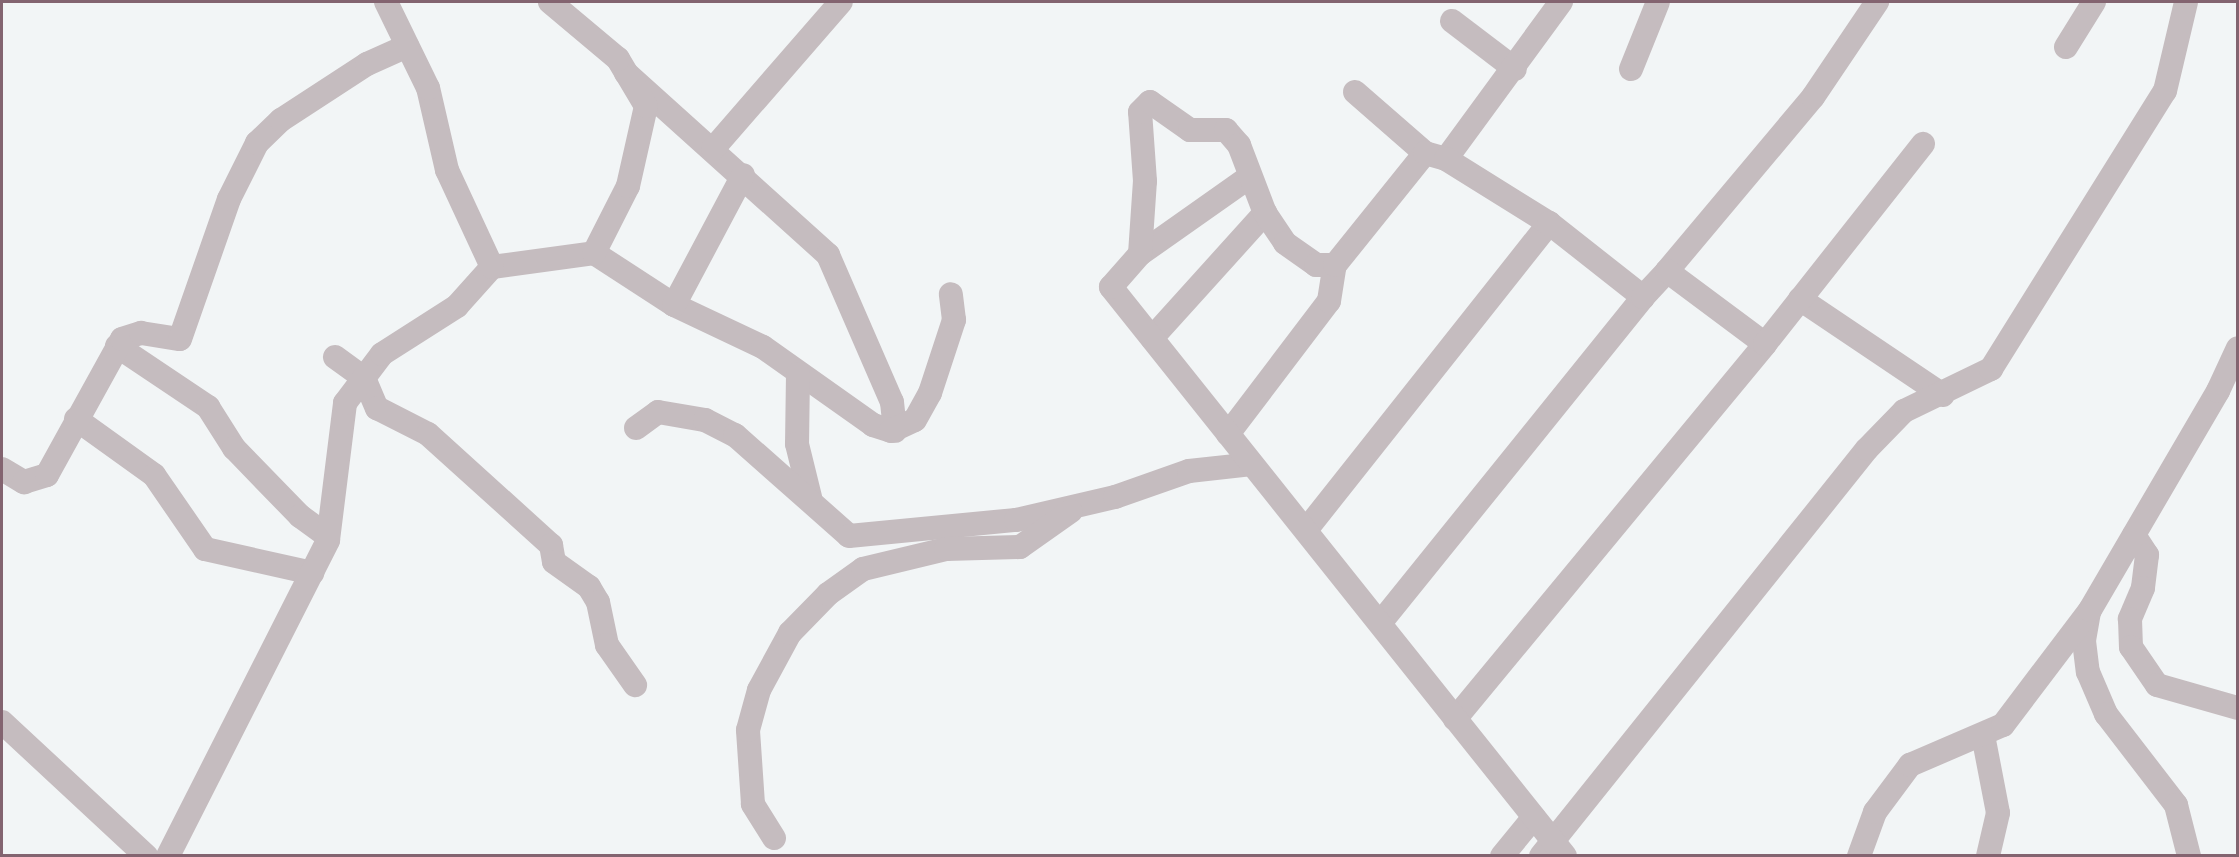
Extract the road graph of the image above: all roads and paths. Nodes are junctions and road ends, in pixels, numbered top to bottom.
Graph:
1 (386, 2) edge
2 (550, 2) edge
3 (841, 2) edge
4 (1561, 2) edge
5 (1658, 2) edge
6 (1877, 2) edge
7 (2094, 2) edge
8 (2186, 2) edge
9 (1452, 21) dead end
10 (407, 46) junction
11 (2066, 47) dead end
12 (1515, 69) junction
13 (1631, 69) dead end
14 (626, 73) junction
15 (1355, 92) dead end
16 (1923, 144) dead end
17 (713, 149) junction
18 (1435, 156) junction
19 (743, 175) junction
20 (1249, 177) junction
21 (1265, 213) junction
22 (1549, 224) junction
23 (594, 253) junction
24 (1140, 254) junction
25 (1335, 265) junction
26 (492, 267) junction
27 (1666, 272) junction
28 (951, 294) dead end
29 (1643, 297) junction
30 (1800, 299) junction
31 (674, 305) junction
32 (1152, 338) junction
33 (1766, 344) junction
34 (117, 346) junction
35 (2238, 348) edge
36 (335, 357) dead end
37 (798, 374) junction
38 (364, 378) junction
39 (1943, 395) junction
40 (76, 419) junction
41 (636, 428) dead end
42 (895, 431) junction
43 (1228, 434) junction
44 (1252, 464) junction
45 (2, 469) edge
46 (810, 497) junction
47 (1078, 506) junction
48 (1306, 530) junction
49 (2134, 535) junction
50 (328, 536) junction
51 (312, 573) junction
52 (2090, 610) junction
53 (1382, 622) junction
54 (634, 685) dead end
55 (2238, 708) edge
56 (1455, 719) junction
57 (2, 722) edge
58 (1983, 735) junction
59 (1534, 817) junction
60 (774, 838) dead end
61 (1553, 850) edge
62 (146, 855) edge
63 (168, 855) edge
64 (1502, 855) edge
65 (1858, 855) edge
66 (1988, 855) edge
67 (2189, 855) edge

1 - 10 street
2 - 14 street
3 - 17 street
4 - 12 street
5 - 13 street
6 - 27 street
7 - 11 street
8 - 39 street
9 - 12 street
10 - 26 street
10 - 34 street
12 - 18 street
14 - 17 street
14 - 23 street
15 - 18 street
16 - 30 street
17 - 19 street
18 - 22 street
18 - 25 street
19 - 31 street
19 - 42 street
20 - 21 street
20 - 24 street
20 - 24 street
21 - 25 street
21 - 32 street
22 - 29 street
22 - 48 street
23 - 26 street
23 - 31 street
24 - 32 street
25 - 43 street
26 - 38 street
27 - 29 street
27 - 33 street
28 - 42 street
29 - 53 street
30 - 33 street
30 - 39 street
31 - 37 street
32 - 43 street
33 - 56 street
34 - 40 street
34 - 50 street
35 - 49 street
36 - 38 street
37 - 42 street
37 - 46 street
38 - 50 street
38 - 54 street
39 - 61 street
40 - 45 street
40 - 51 street
41 - 46 street
43 - 44 street
44 - 47 street
44 - 48 street
46 - 47 street
47 - 60 street
48 - 53 street
49 - 52 street
49 - 55 street
50 - 51 street
51 - 63 street
52 - 58 street
52 - 67 street
53 - 56 street
56 - 59 street
57 - 62 street
58 - 65 street
58 - 66 street
59 - 61 street
59 - 64 street

